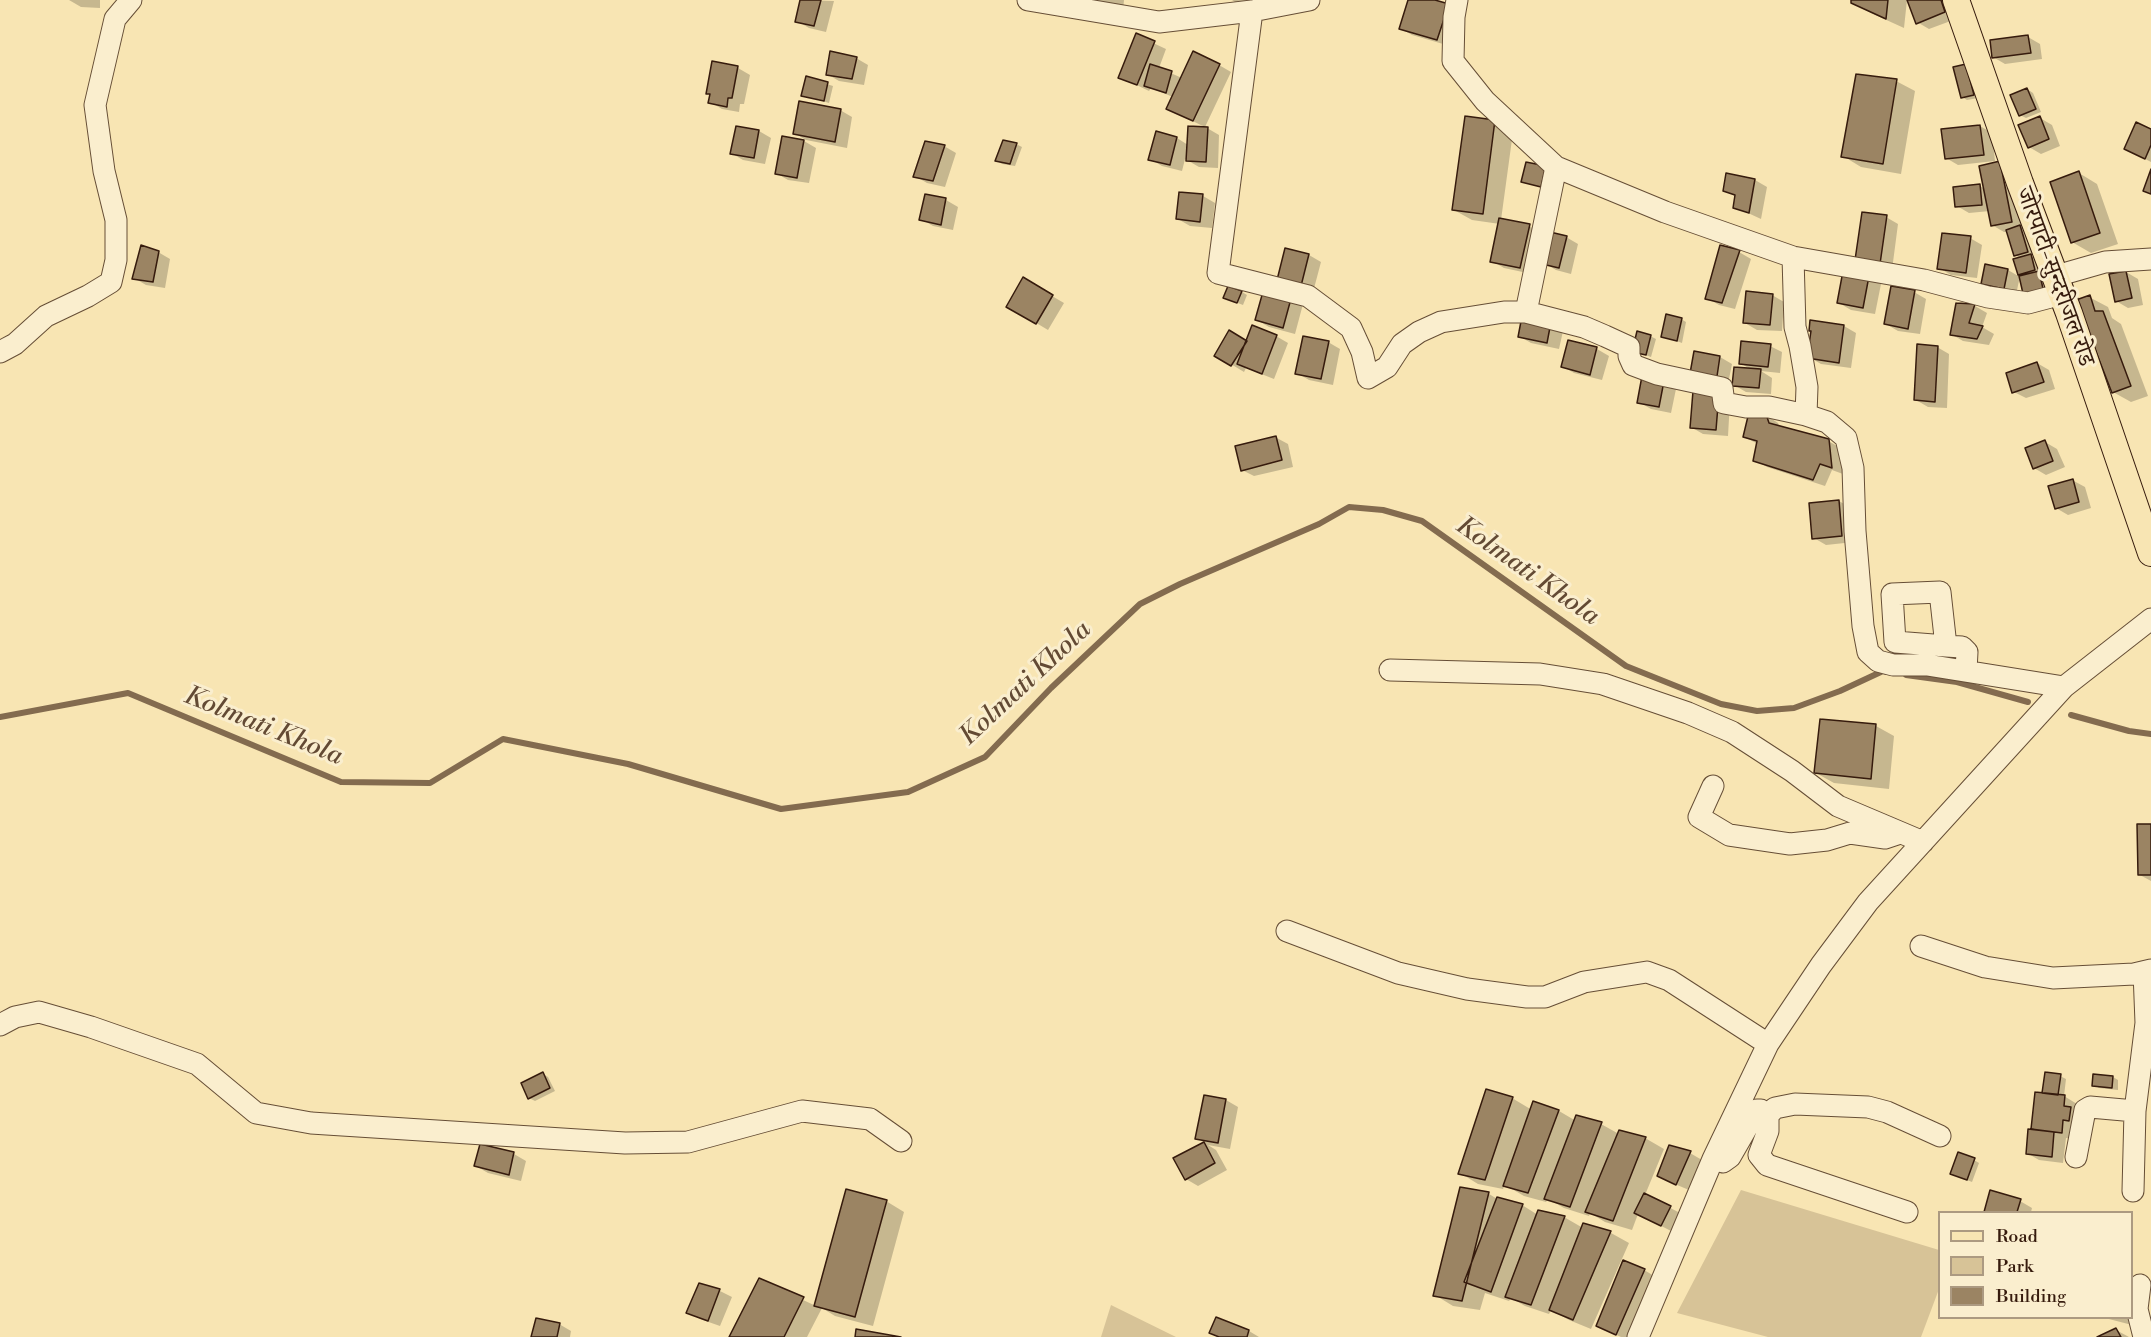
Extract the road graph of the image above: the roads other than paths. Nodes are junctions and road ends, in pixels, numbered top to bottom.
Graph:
1 (131, 0) edge
2 (1028, 0) edge
3 (1309, 0) edge
4 (1457, 0) edge
5 (1956, 0) edge
6 (1252, 11) junction
7 (1556, 167) junction
8 (1793, 257) junction
9 (2151, 259) edge
10 (2059, 285) junction
11 (1526, 312) junction
12 (0, 352) edge
13 (1806, 415) junction
14 (2151, 553) edge
15 (2151, 619) edge
16 (1946, 646) dead end
17 (1390, 670) dead end
18 (1966, 671) junction
19 (2064, 687) junction
20 (1713, 786) dead end
21 (1900, 832) junction
22 (1923, 842) junction
23 (1287, 931) dead end
24 (1921, 946) dead end
25 (2148, 971) edge
26 (0, 1025) edge
27 (1768, 1044) junction
28 (2135, 1112) junction
29 (1768, 1115) junction
30 (1940, 1136) dead end
31 (901, 1141) dead end
32 (2076, 1157) dead end
33 (1713, 1159) junction
34 (2133, 1191) dead end
35 (1907, 1212) dead end
36 (2140, 1285) dead end
37 (1638, 1337) edge
38 (2144, 1337) edge

1 - 12 street
2 - 6 street
3 - 6 street
4 - 7 street
5 - 10 main road, जोरपाटी-सुन्दरीजल रोड
6 - 11 street
7 - 8 street
7 - 11 street
8 - 10 street
8 - 13 street
9 - 10 street
10 - 14 main road, जोरपाटी-सुन्दरीजल रोड
11 - 13 street
13 - 18 street
15 - 19 street
16 - 18 street
17 - 21 street
18 - 19 street
19 - 22 street
20 - 21 street
21 - 22 street
22 - 27 street
23 - 27 street
24 - 25 street
25 - 28 street
26 - 31 street
27 - 33 street
28 - 32 street
28 - 34 street
29 - 30 street
29 - 33 street
29 - 35 street
33 - 37 street
36 - 38 street

